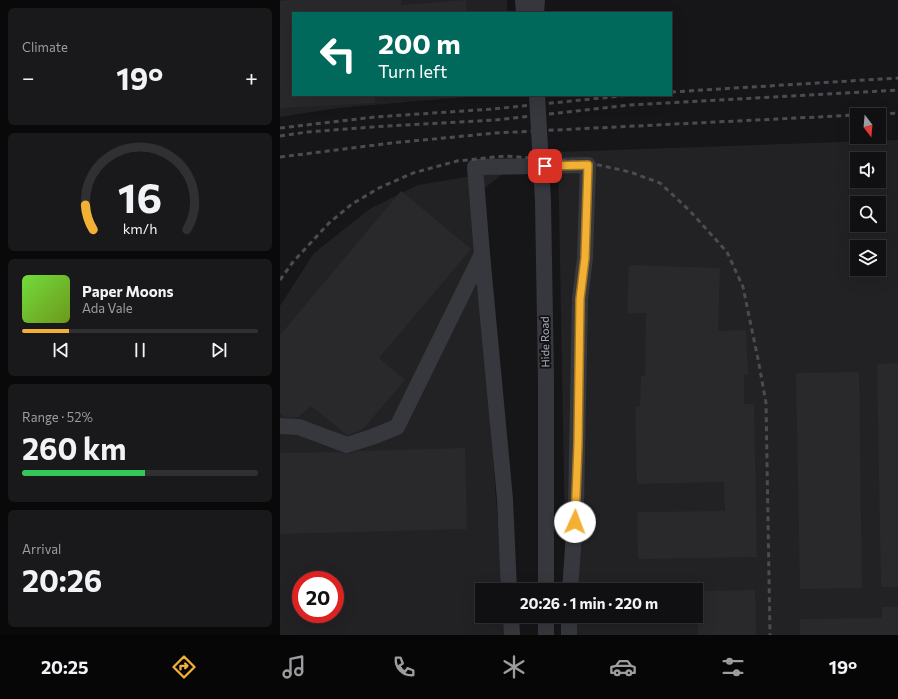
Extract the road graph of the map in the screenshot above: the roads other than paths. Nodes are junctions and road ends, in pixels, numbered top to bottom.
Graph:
1 (523, 0) edge
2 (537, 0) edge
3 (524, 12) edge
4 (536, 12) edge
5 (537, 96) edge
6 (482, 254) junction
7 (280, 426) edge
8 (509, 583) edge
9 (546, 583) edge
10 (571, 583) edge
11 (511, 623) edge
12 (546, 623) edge
13 (569, 623) edge
14 (512, 635) edge
15 (546, 635) edge
16 (569, 635) edge

1 - 3 street
2 - 4 street
5 - 9 street, Hide Road, bridge
6 - 7 street
6 - 8 street
6 - 10 street
11 - 14 street
12 - 15 street
13 - 16 street

